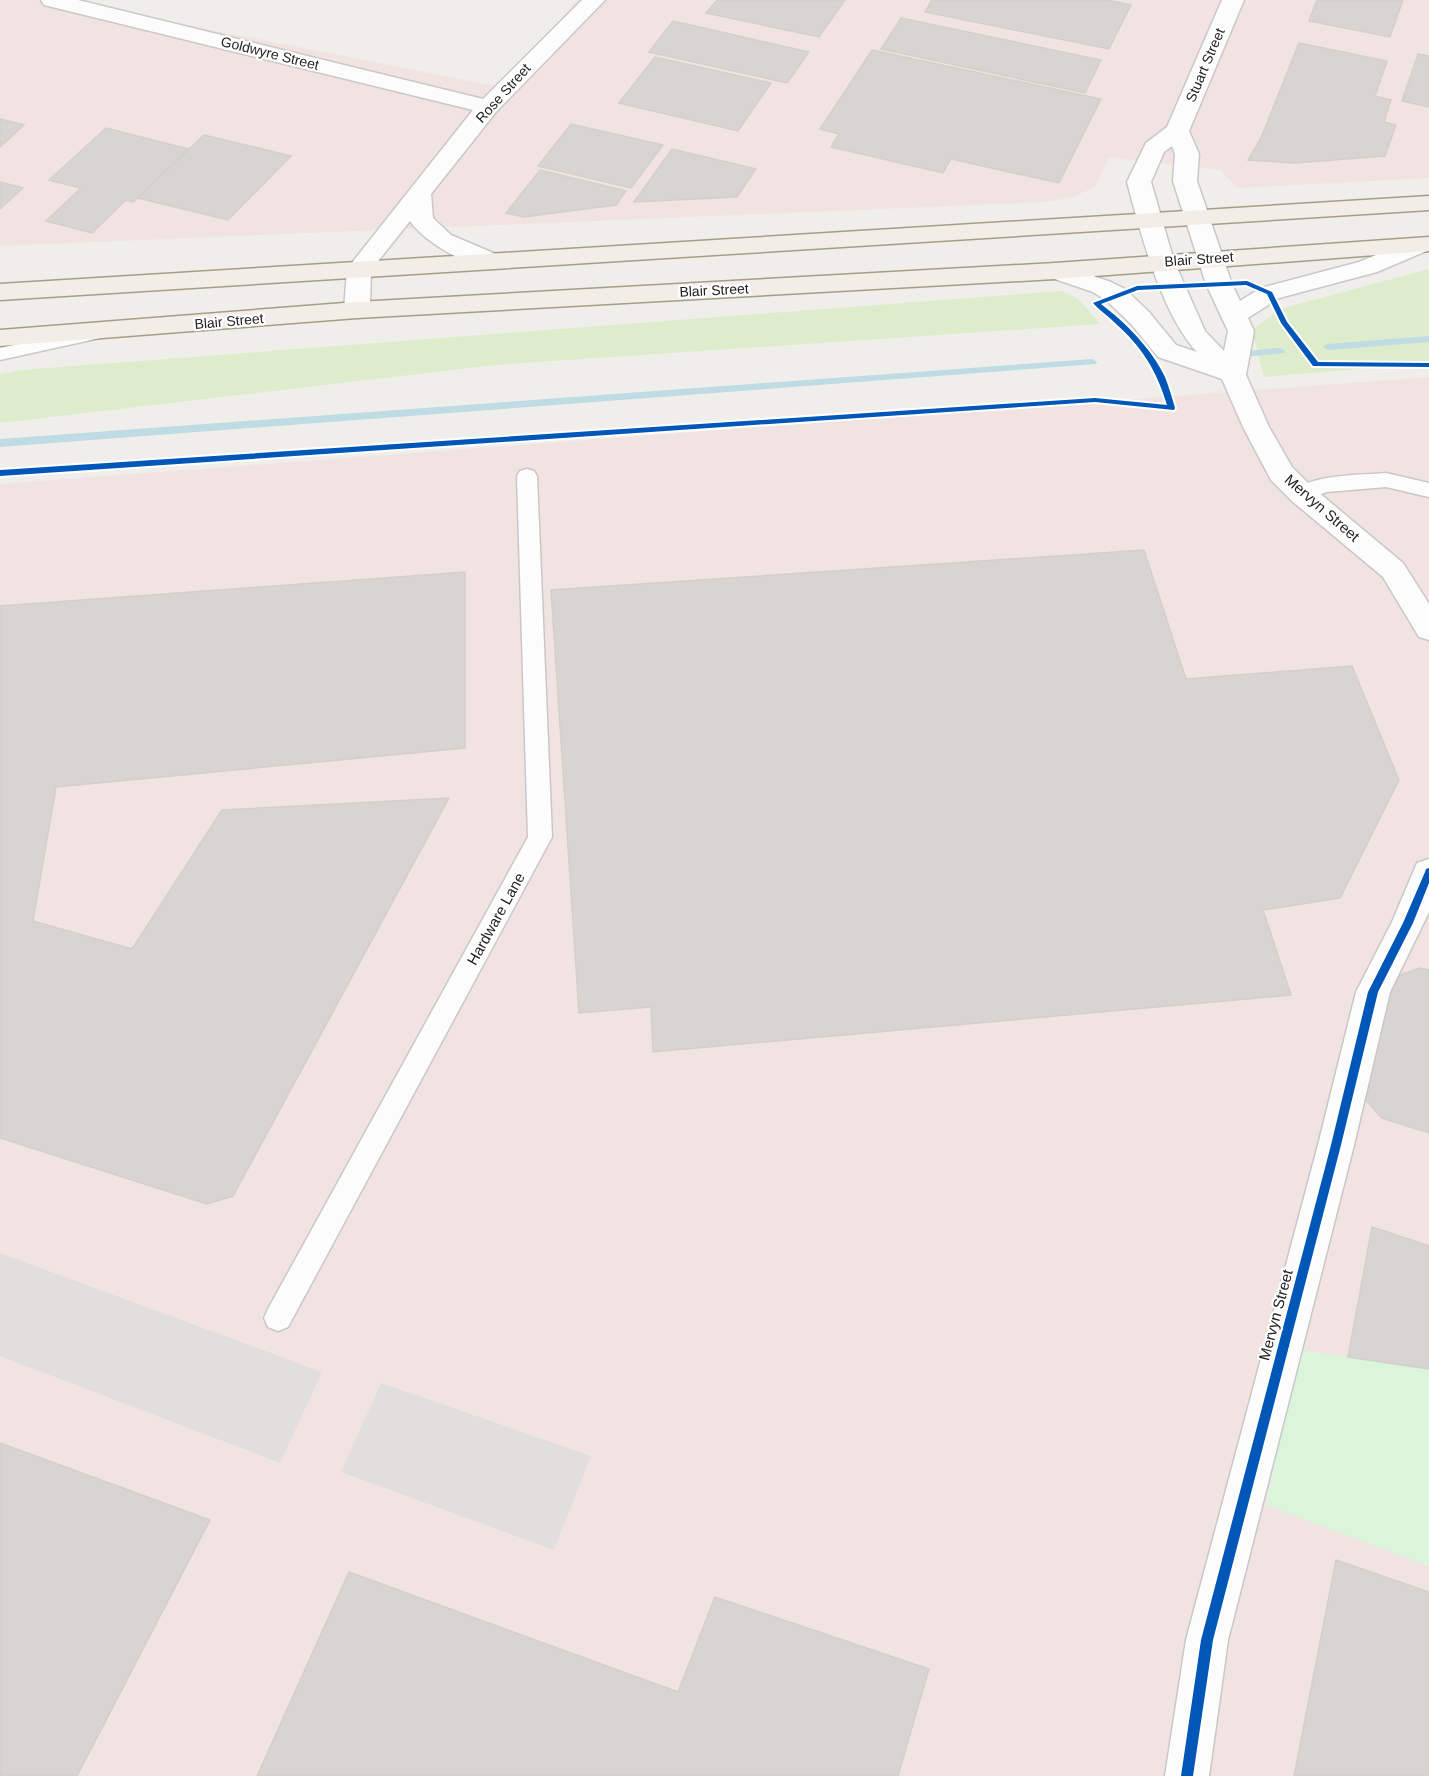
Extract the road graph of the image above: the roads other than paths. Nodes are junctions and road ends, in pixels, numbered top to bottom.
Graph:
1 (52, 0) edge
2 (594, 0) edge
3 (1233, 0) edge
4 (488, 107) junction
5 (1177, 131) junction
6 (419, 194) junction
7 (1429, 203) edge
8 (1198, 218) junction
9 (1149, 221) junction
10 (1426, 244) edge
11 (1210, 258) junction
12 (489, 260) junction
13 (1162, 261) junction
14 (359, 269) junction
15 (1055, 270) junction
16 (0, 292) edge
17 (357, 310) junction
18 (1234, 316) junction
19 (107, 331) junction
20 (0, 338) edge
21 (0, 354) edge
22 (1233, 375) junction
23 (527, 476) dead end
24 (1429, 490) edge
25 (1302, 494) junction
26 (1429, 628) edge
27 (1429, 872) edge
28 (278, 1318) dead end
29 (1187, 1776) edge

1 - 4 street, Goldwyre Street
2 - 4 street, Rose Street
3 - 5 street, Stuart Street
4 - 6 street, Rose Street
5 - 8 street
5 - 9 street, Stuart Street
6 - 12 street
6 - 14 street, Rose Street
7 - 8 main road
8 - 9 main road
8 - 11 street
9 - 12 main road
9 - 13 street, Mervyn Street
10 - 11 main road, Blair Street
10 - 18 street
11 - 13 main road, Blair Street
11 - 18 street
12 - 14 main road
13 - 15 main road, Blair Street
13 - 22 street, Mervyn Street
14 - 16 main road
14 - 17 street
15 - 17 main road, Blair Street
15 - 22 street
17 - 19 main road, Blair Street
18 - 22 street
19 - 20 main road, Blair Street
19 - 21 lane
22 - 25 street, Mervyn Street
23 - 28 lane, Hardware Lane
24 - 25 lane
25 - 26 street, Mervyn Street
27 - 29 street, Mervyn Street

